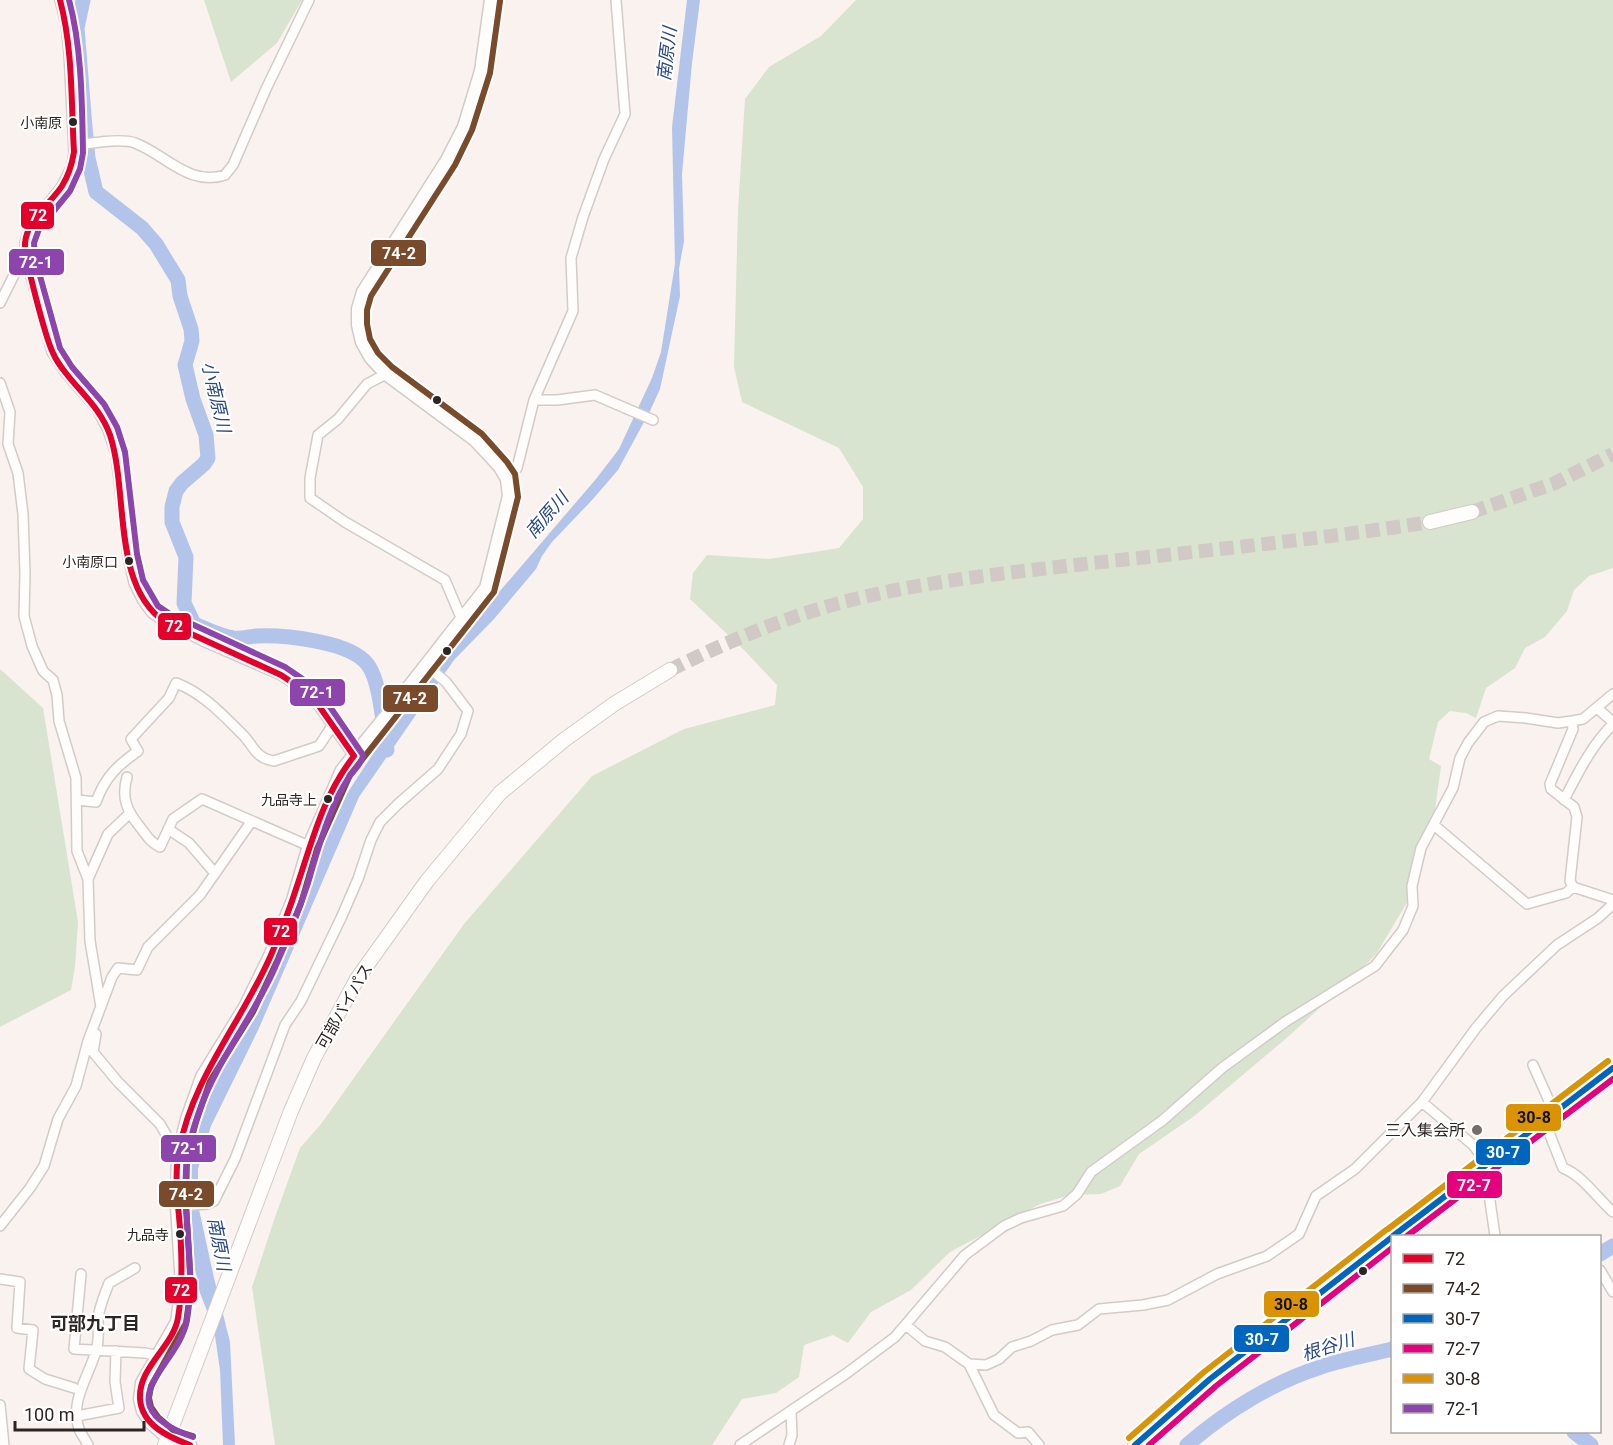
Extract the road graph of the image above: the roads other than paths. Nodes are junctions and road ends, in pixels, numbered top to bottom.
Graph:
1 (60, 0) edge
2 (309, 0) edge
3 (491, 0) edge
4 (616, 0) edge
5 (77, 146) junction
6 (26, 259) junction
7 (0, 303) edge
8 (387, 374) junction
9 (0, 383) edge
10 (534, 400) junction
11 (654, 420) dead end
12 (4, 445) edge
13 (507, 479) junction
14 (1472, 512) tunnel mouth
15 (1430, 522) tunnel mouth
16 (462, 620) junction
17 (428, 667) junction
18 (670, 670) tunnel mouth
19 (1613, 694) edge
20 (1598, 709) junction
21 (1572, 721) junction
22 (1613, 723) edge
23 (332, 726) junction
24 (354, 756) junction
25 (127, 777) dead end
26 (77, 800) junction
27 (1564, 800) junction
28 (129, 814) junction
29 (251, 822) junction
30 (1434, 825) junction
31 (168, 829) junction
32 (309, 846) junction
33 (214, 872) junction
34 (88, 879) junction
35 (1573, 887) junction
36 (1613, 902) edge
37 (101, 1007) junction
38 (95, 1023) junction
39 (1533, 1065) dead end
40 (1613, 1068) edge
41 (1422, 1102) junction
42 (1549, 1116) junction
43 (178, 1155) junction
44 (1484, 1166) junction
45 (180, 1205) junction
46 (1613, 1212) edge
47 (0, 1226) edge
48 (1396, 1235) edge
49 (1495, 1235) edge
50 (1391, 1239) edge
51 (135, 1268) dead end
52 (1602, 1273) edge
53 (81, 1274) dead end
54 (0, 1279) edge
55 (1613, 1292) edge
56 (906, 1325) junction
57 (96, 1350) junction
58 (116, 1351) junction
59 (159, 1356) junction
60 (969, 1364) junction
61 (74, 1388) dead end
62 (0, 1405) edge
63 (791, 1412) junction
64 (77, 1416) junction
65 (167, 1441) edge
66 (4, 1445) edge
67 (88, 1445) edge
68 (190, 1445) edge
69 (740, 1445) edge
70 (789, 1445) edge
71 (1039, 1445) edge
72 (1135, 1445) edge

1 - 5 street
2 - 5 street
3 - 8 main road
4 - 10 street
5 - 6 street
6 - 7 street
6 - 23 street
8 - 13 main road
8 - 16 street
9 - 12 street
10 - 11 street
10 - 13 street
12 - 26 street
13 - 16 main road
14 - 15 highway
16 - 17 main road
17 - 24 main road
17 - 45 street
18 - 65 highway, 可部バイパス
19 - 20 street
20 - 21 street
20 - 22 street
21 - 27 street
21 - 30 street
22 - 27 street
23 - 24 street
23 - 26 street
24 - 32 main road
25 - 28 street
26 - 34 street
27 - 35 street
28 - 31 street
28 - 34 street
29 - 31 street
29 - 32 street
29 - 33 street
30 - 35 street
30 - 56 street
31 - 33 street
32 - 43 main road
33 - 37 street
34 - 37 street
35 - 36 street
36 - 41 street
37 - 38 street
38 - 43 street
38 - 47 street
39 - 42 street
40 - 42 highway
41 - 44 street
41 - 60 street
42 - 44 highway
42 - 46 street
43 - 45 main road
44 - 48 highway
44 - 49 street
45 - 59 main road
50 - 72 highway
51 - 57 street
52 - 55 street
53 - 57 street
54 - 61 street
56 - 60 street
56 - 63 street
57 - 58 street
57 - 64 street
58 - 59 street
58 - 64 street
59 - 65 main road
60 - 71 street
62 - 66 street
63 - 69 street
63 - 70 street
64 - 67 street
65 - 68 main road

